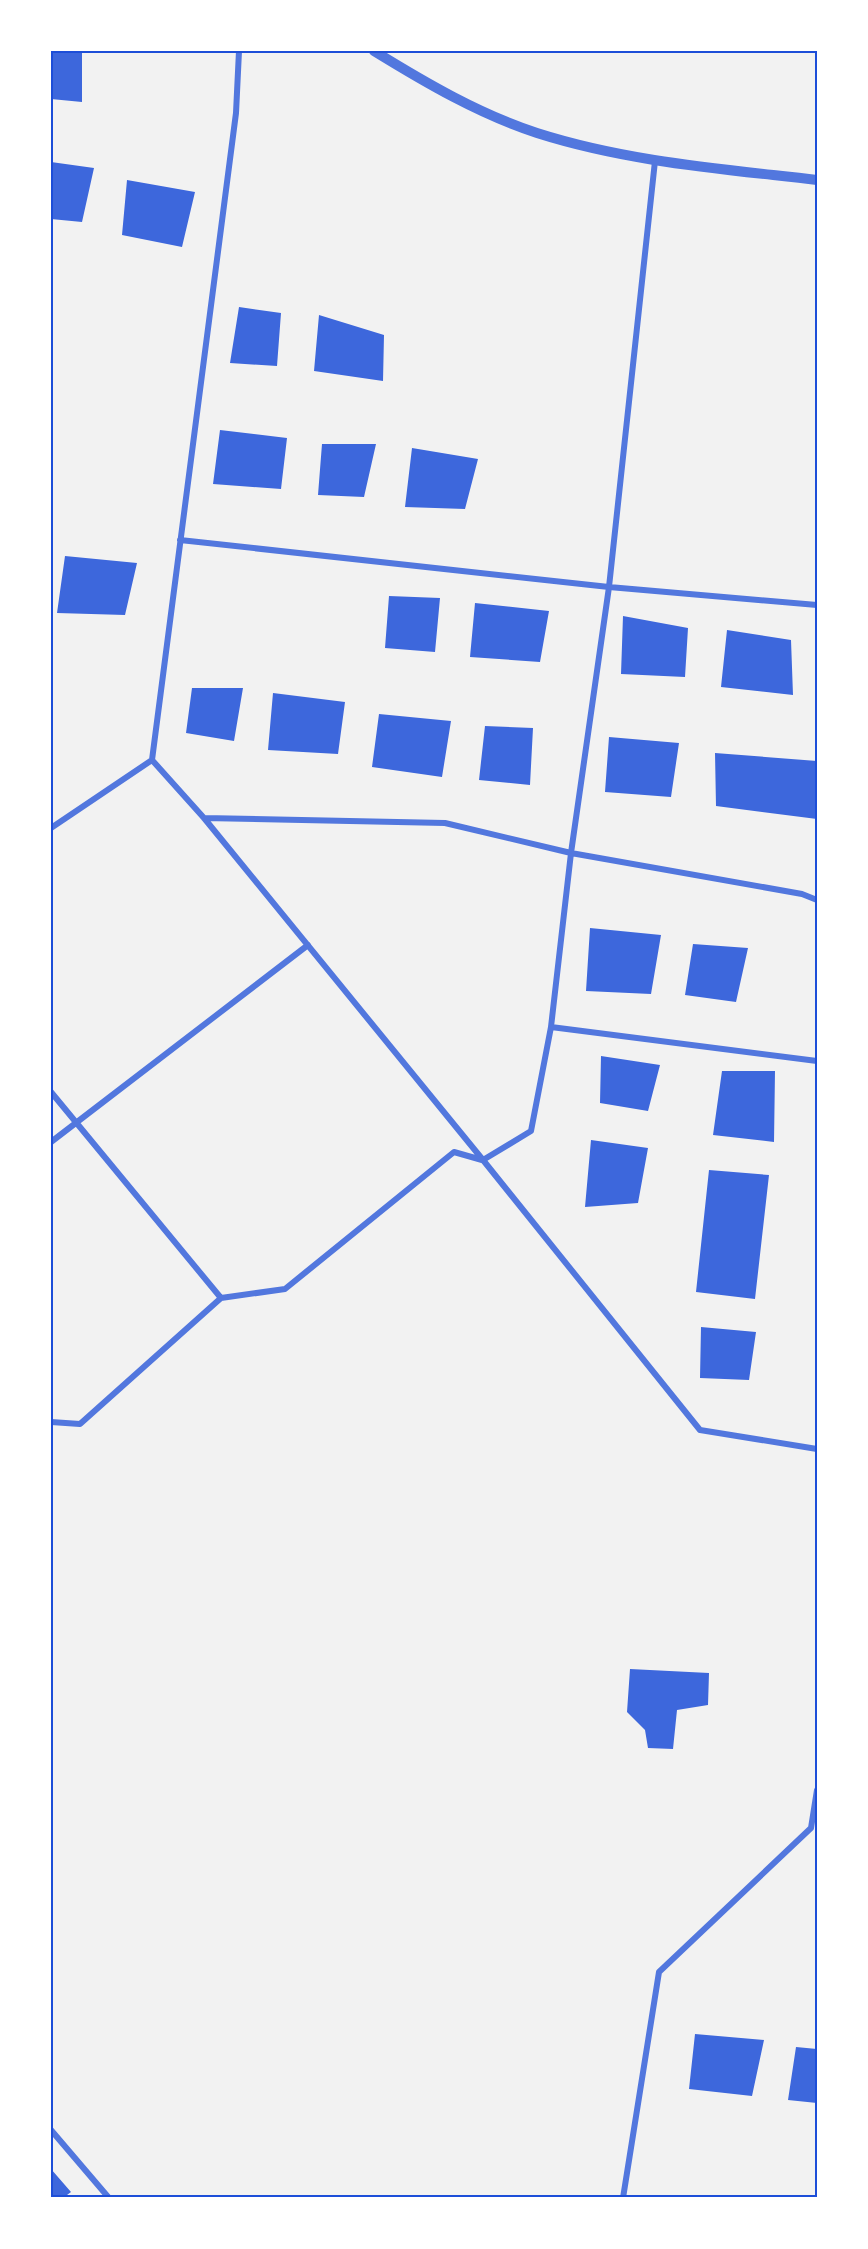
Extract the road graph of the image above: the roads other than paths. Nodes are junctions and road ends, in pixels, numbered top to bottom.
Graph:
1 (239, 51) edge
2 (374, 51) edge
3 (655, 161) junction
4 (817, 180) edge
5 (180, 540) junction
6 (609, 587) junction
7 (817, 605) edge
8 (152, 760) junction
9 (204, 818) junction
10 (51, 828) edge
11 (571, 853) junction
12 (817, 900) edge
13 (308, 945) junction
14 (551, 1027) junction
15 (817, 1061) edge
16 (51, 1092) edge
17 (76, 1122) junction
18 (51, 1142) edge
19 (483, 1160) junction
20 (220, 1298) junction
21 (51, 1422) edge
22 (817, 1449) edge
23 (817, 1790) edge
24 (51, 2130) edge
25 (109, 2198) edge
26 (623, 2198) edge

1 - 5 street
2 - 3 street
3 - 4 street
3 - 6 street
5 - 6 street
5 - 8 street
6 - 7 street
6 - 11 street
8 - 9 street
8 - 10 street
9 - 11 street
9 - 13 street
11 - 12 street
11 - 14 street
13 - 17 street
13 - 19 street
14 - 15 street
14 - 19 street
16 - 17 street
17 - 18 street
17 - 20 street
19 - 20 street
19 - 22 street
20 - 21 street
23 - 26 street
24 - 25 street

